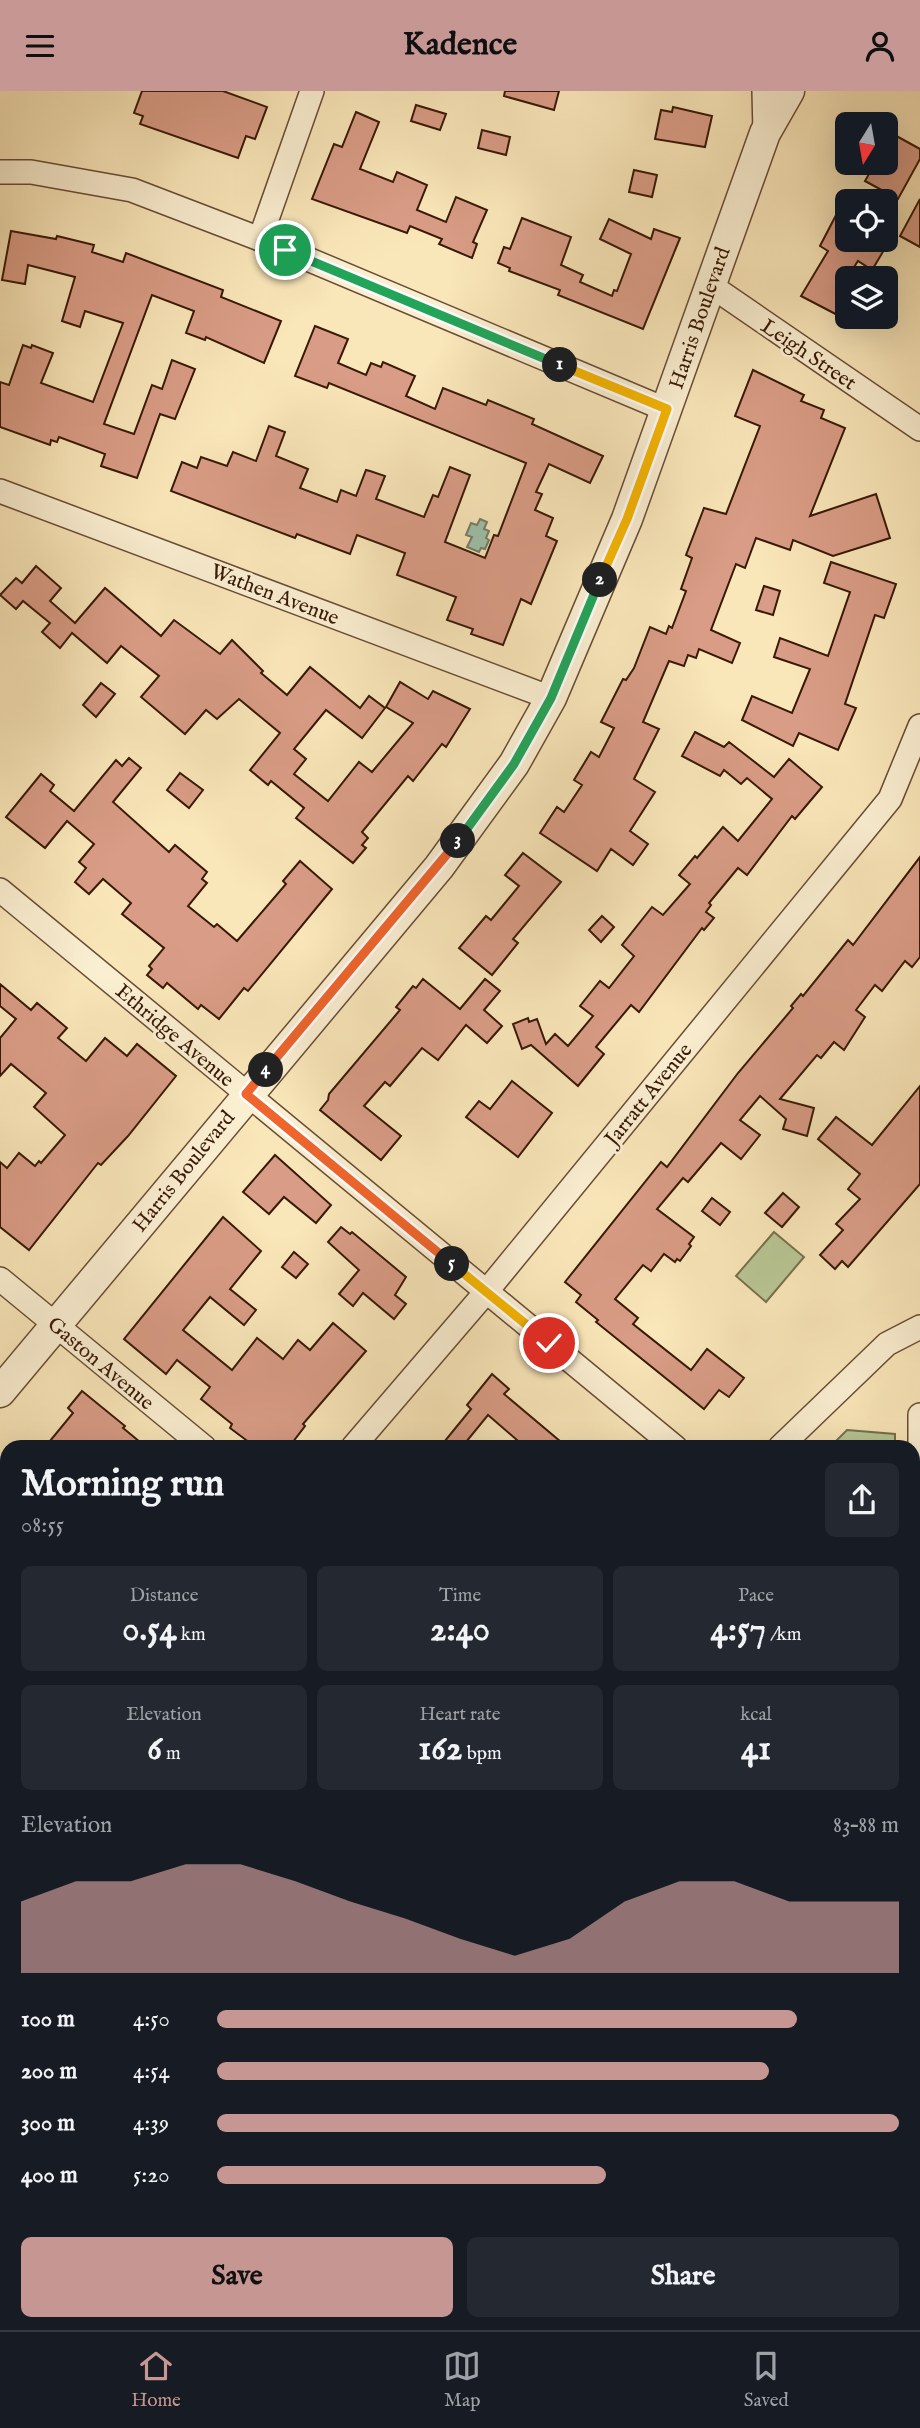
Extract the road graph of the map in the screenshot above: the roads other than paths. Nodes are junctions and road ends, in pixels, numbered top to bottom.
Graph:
1 (312, 91) edge
2 (764, 91) edge
3 (789, 91) edge
4 (765, 134) junction
5 (0, 171) edge
6 (260, 239) junction
7 (710, 285) junction
8 (667, 409) junction
9 (914, 425) edge
10 (920, 444) edge
11 (0, 491) edge
12 (551, 698) junction
13 (920, 726) edge
14 (0, 890) edge
15 (246, 1094) junction
16 (0, 1279) edge
17 (486, 1291) junction
18 (56, 1326) junction
19 (920, 1327) edge
20 (0, 1392) edge
21 (920, 1415) edge
22 (195, 1440) edge
23 (359, 1440) edge
24 (667, 1440) edge
25 (787, 1440) edge
26 (920, 1476) edge

1 - 6 street
2 - 4 street
3 - 4 street, Harris Boulevard
4 - 7 street, Harris Boulevard
5 - 6 street
6 - 8 street
7 - 8 street, Harris Boulevard
7 - 9 street, Leigh Street
8 - 12 street, Harris Boulevard
9 - 10 street, Leigh Street
11 - 12 street, Wathen Avenue
12 - 15 street, Harris Boulevard
13 - 17 street, Jarratt Avenue
14 - 15 street, Ethridge Avenue
15 - 17 street, Ethridge Avenue
15 - 18 street, Harris Boulevard
16 - 18 street, Gaston Avenue
17 - 23 street, Jarratt Avenue
17 - 24 street, Ethridge Avenue
18 - 20 street, Harris Boulevard
18 - 22 street, Gaston Avenue
19 - 25 street
21 - 26 street

